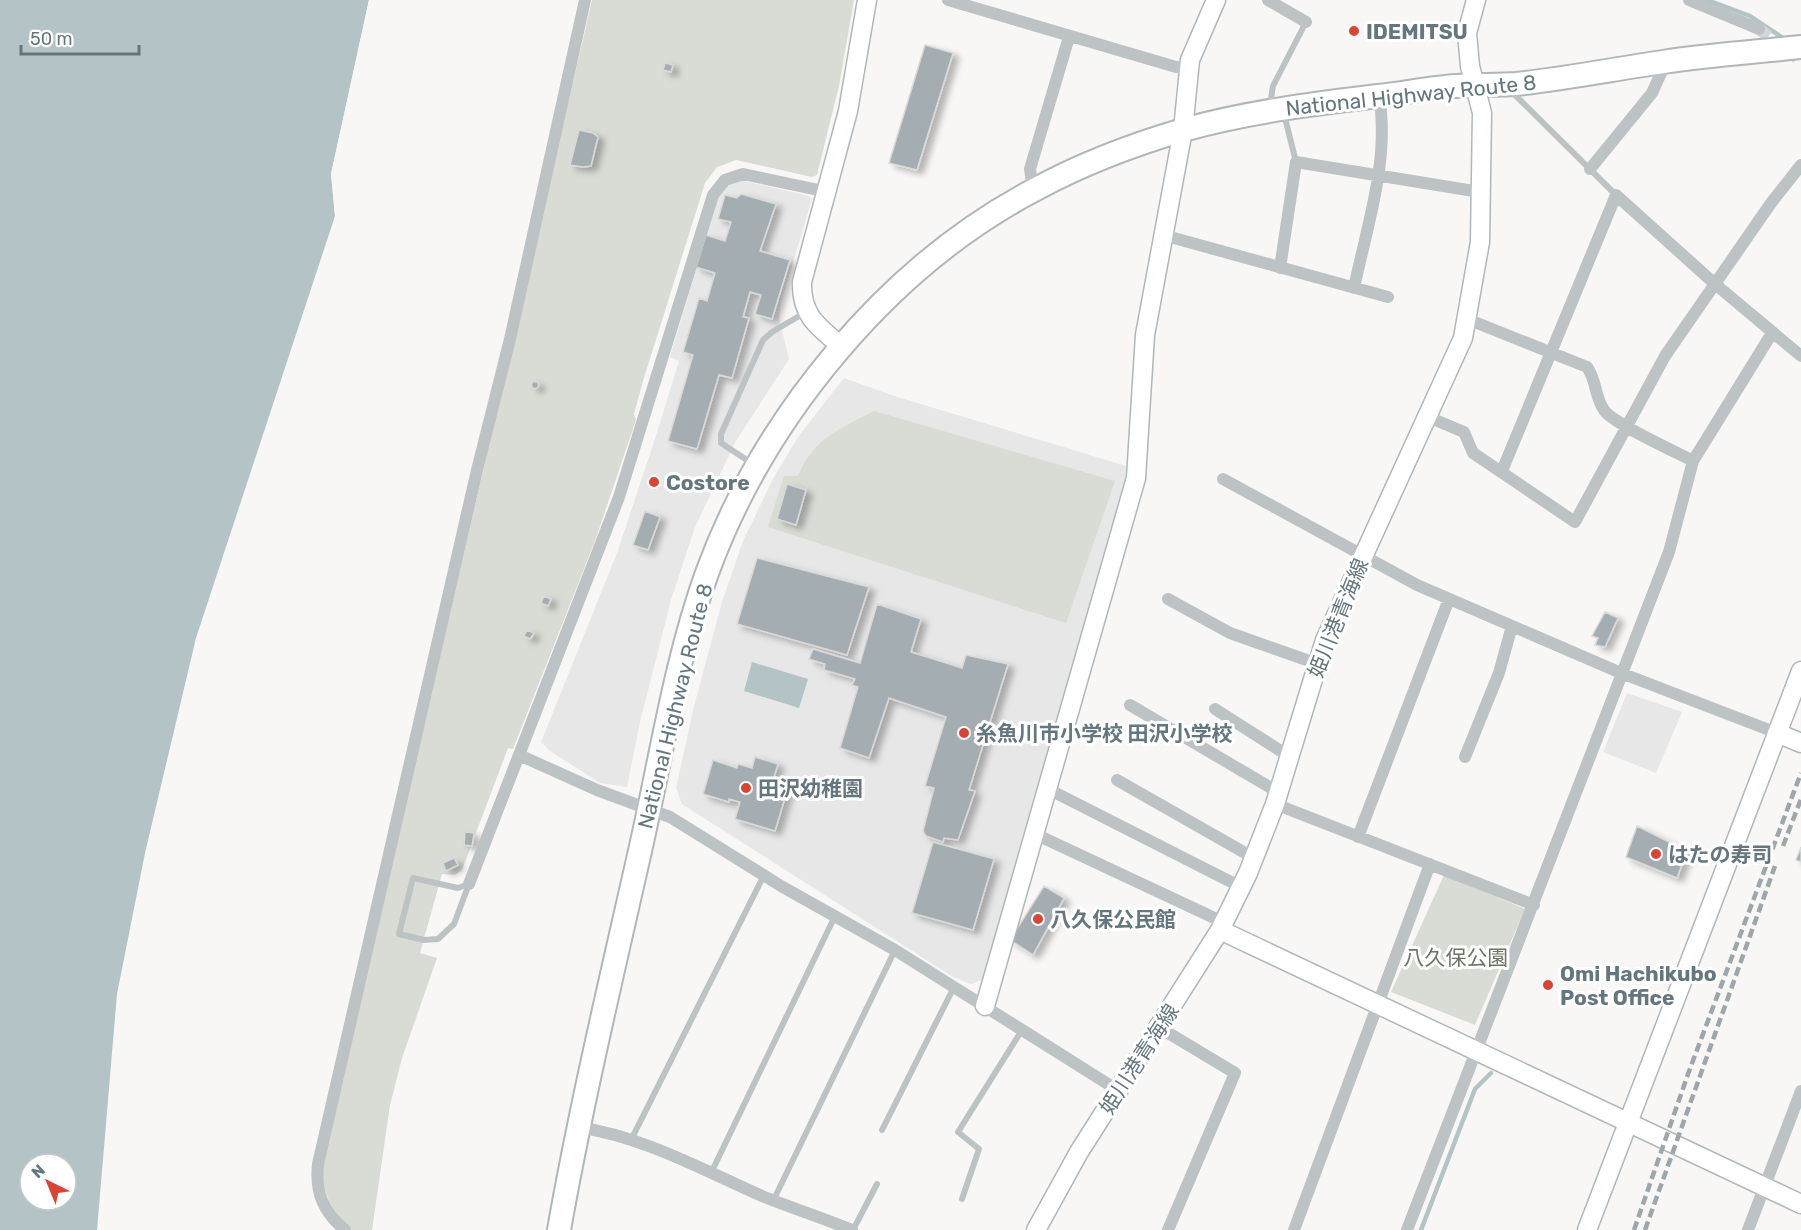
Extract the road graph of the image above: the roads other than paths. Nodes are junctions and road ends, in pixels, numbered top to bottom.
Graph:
1 (585, 0) edge
2 (867, 0) edge
3 (948, 0) edge
4 (1216, 0) edge
5 (1268, 0) edge
6 (1476, 0) edge
7 (1689, 0) edge
8 (1306, 21) joint
9 (1760, 29) tunnel mouth
10 (1069, 37) junction
11 (1801, 46) edge
12 (1666, 62) junction
13 (1190, 67) junction
14 (1505, 84) junction
15 (1476, 86) junction
16 (1378, 96) junction
17 (1276, 109) junction
18 (1183, 130) junction
19 (1296, 162) junction
20 (1801, 165) edge
21 (1590, 169) junction
22 (1378, 175) junction
23 (1033, 190) junction
24 (828, 192) junction
25 (1480, 192) junction
26 (1616, 195) junction
27 (1163, 235) junction
28 (1280, 268) junction
29 (1714, 284) junction
30 (1354, 288) junction
31 (1388, 297) dead end
32 (807, 312) junction
33 (1467, 319) junction
34 (1772, 333) junction
35 (841, 346) junction
36 (1551, 352) junction
37 (1801, 356) edge
38 (1428, 417) junction
39 (1626, 425) junction
40 (1693, 461) junction
41 (756, 466) junction
42 (1502, 471) junction
43 (1223, 479) dead end
44 (1362, 557) junction
45 (1168, 599) dead end
46 (1449, 599) junction
47 (1512, 626) junction
48 (1318, 664) junction
49 (1801, 671) edge
50 (1621, 673) junction
51 (1130, 705) dead end
52 (1215, 709) dead end
53 (1777, 734) junction
54 (1801, 743) edge
55 (519, 755) junction
56 (1290, 757) junction
57 (1465, 757) dead end
58 (1117, 780) dead end
59 (1048, 789) junction
60 (1276, 798) junction
61 (649, 807) junction
62 (1035, 834) junction
63 (1358, 837) junction
64 (1254, 858) junction
65 (1430, 864) junction
66 (764, 875) junction
67 (469, 884) junction
68 (1241, 887) junction
69 (1534, 905) junction
70 (835, 916) junction
71 (1221, 926) junction
72 (895, 950) junction
73 (953, 989) junction
74 (1379, 1004) junction
75 (985, 1006) junction
76 (1160, 1028) junction
77 (1023, 1030) junction
78 (1476, 1052) junction
79 (1119, 1091) junction
80 (1801, 1091) edge
81 (1629, 1121) junction
82 (578, 1127) junction
83 (882, 1130) dead end
84 (632, 1138) junction
85 (712, 1171) junction
86 (877, 1184) dead end
87 (1764, 1187) junction
88 (774, 1199) junction
89 (962, 1199) dead end
90 (1801, 1204) edge
91 (345, 1230) edge
92 (559, 1230) edge
93 (853, 1230) edge
94 (1036, 1230) edge
95 (1168, 1230) edge
96 (1294, 1230) edge
97 (1407, 1230) edge
98 (1587, 1230) edge
99 (1748, 1230) edge

1 - 91 street
2 - 24 street
3 - 10 street
4 - 13 street
5 - 8 street
6 - 15 street, 姫川港青海線
7 - 9 street
8 - 17 lane
10 - 13 street
10 - 23 street
11 - 12 highway, National Highway Route 8
12 - 14 highway, National Highway Route 8
12 - 21 street
13 - 18 street
14 - 15 highway, National Highway Route 8
14 - 21 lane
15 - 16 highway, National Highway Route 8
15 - 25 street, 姫川港青海線
16 - 17 highway, National Highway Route 8
16 - 22 street
17 - 18 highway, National Highway Route 8
17 - 19 lane
18 - 23 highway, National Highway Route 8
18 - 27 street
19 - 22 street
19 - 28 street
20 - 29 street
21 - 26 lane
22 - 25 street
22 - 30 street
23 - 35 highway, National Highway Route 8
24 - 32 street
24 - 55 street
25 - 33 street, 姫川港青海線
26 - 29 street
26 - 36 street
27 - 28 street
27 - 59 street
28 - 30 street
29 - 34 street
29 - 39 street
30 - 31 street
32 - 35 street
32 - 41 lane
33 - 36 street
33 - 38 street, 姫川港青海線
34 - 37 street
34 - 40 street
35 - 41 highway, National Highway Route 8
36 - 39 street
36 - 42 street
38 - 42 street
38 - 44 street, 姫川港青海線
39 - 40 street
39 - 42 street
40 - 50 street
41 - 61 highway, National Highway Route 8
43 - 44 street
44 - 46 street
44 - 48 street, 姫川港青海線
45 - 48 street
46 - 47 street
46 - 63 street
47 - 50 street
47 - 57 street
48 - 56 street, 姫川港青海線
49 - 53 street
50 - 53 street
50 - 69 street
51 - 60 street
52 - 56 street
53 - 54 street
53 - 81 street
55 - 61 street
55 - 67 street
56 - 60 street, 姫川港青海線
58 - 64 street
59 - 62 street
59 - 68 street
60 - 63 street
60 - 64 street, 姫川港青海線
61 - 66 street
61 - 82 highway, National Highway Route 8
62 - 71 street
62 - 75 street
63 - 65 street
64 - 68 street, 姫川港青海線
65 - 69 street
65 - 74 street
66 - 70 street
66 - 84 lane
67 - 67 lane
68 - 71 street, 姫川港青海線
69 - 78 street
70 - 72 street
70 - 85 lane
71 - 74 street
71 - 76 street, 姫川港青海線
72 - 73 street
72 - 88 lane
73 - 75 street
73 - 83 lane
74 - 78 street
74 - 96 street
75 - 77 street
76 - 79 street, 姫川港青海線
76 - 95 street
77 - 79 street
77 - 89 lane
78 - 81 street
78 - 97 street
79 - 94 street, 姫川港青海線
80 - 87 street
81 - 87 street
81 - 98 street
82 - 84 street
82 - 92 highway, National Highway Route 8
84 - 85 street
85 - 88 street
86 - 93 lane
87 - 90 street
87 - 99 street
88 - 93 street

